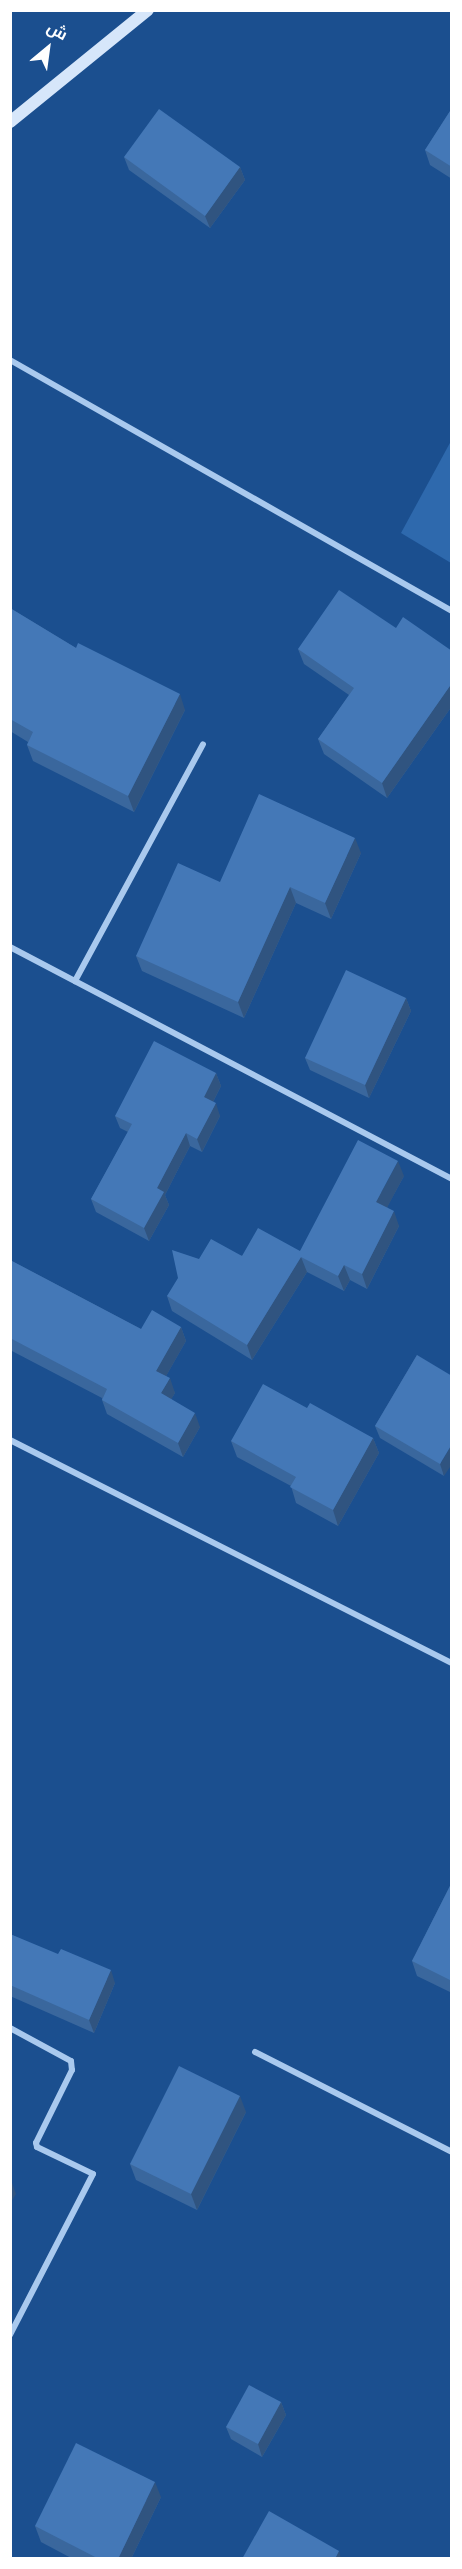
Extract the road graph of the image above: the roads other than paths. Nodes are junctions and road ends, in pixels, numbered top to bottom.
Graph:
1 (148, 10) edge
2 (10, 122) edge
3 (10, 360) edge
4 (452, 611) edge
5 (203, 744) dead end
6 (10, 947) edge
7 (75, 981) junction
8 (452, 1179) edge
9 (10, 1440) edge
10 (452, 1664) edge
11 (10, 2028) edge
12 (255, 2052) dead end
13 (452, 2152) edge
14 (10, 2335) edge

1 - 2 street
3 - 4 street
5 - 7 street
6 - 7 street
7 - 8 street
9 - 10 street
11 - 14 street
12 - 13 street

